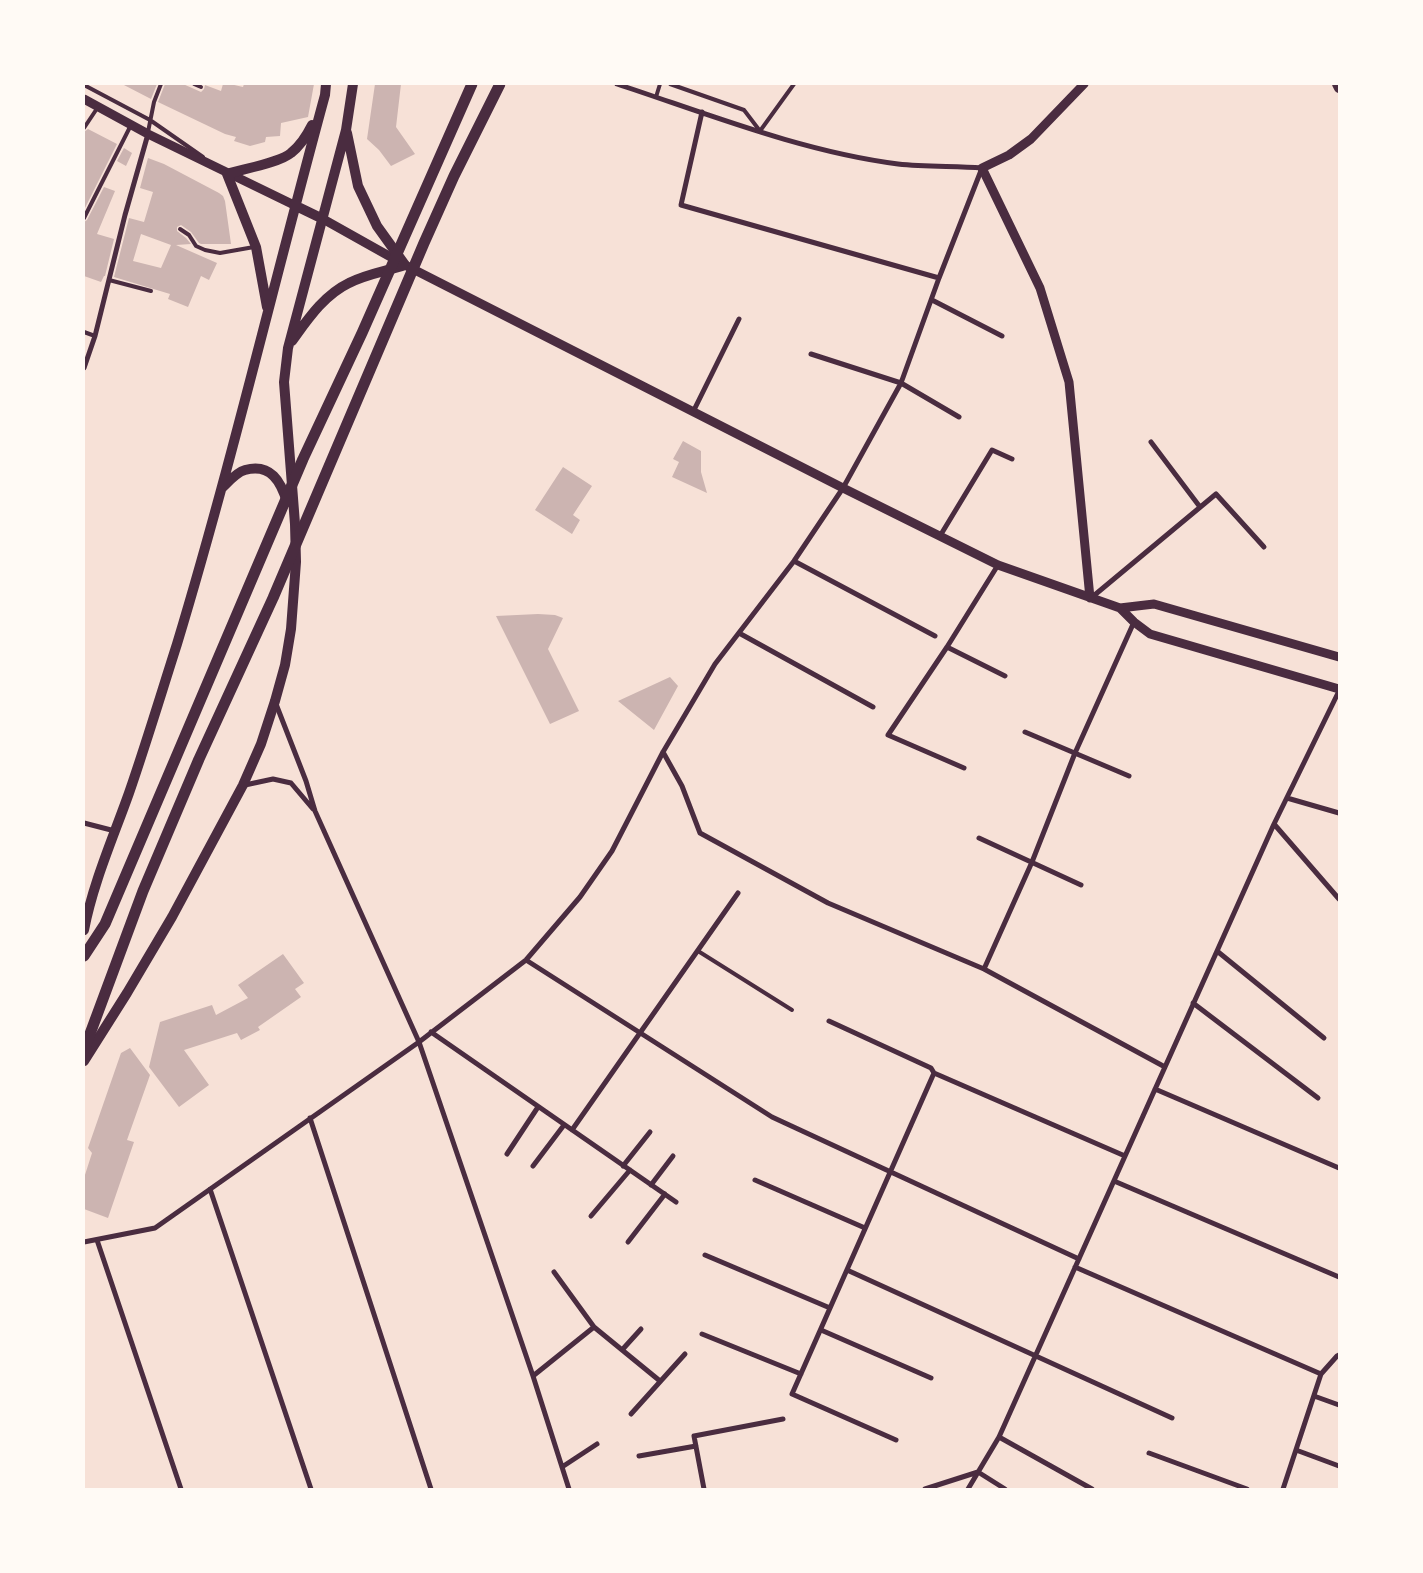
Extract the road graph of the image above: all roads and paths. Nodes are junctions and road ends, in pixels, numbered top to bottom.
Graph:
1 (161, 84) edge
2 (194, 84) edge
3 (326, 84) edge
4 (354, 84) edge
5 (472, 84) edge
6 (500, 84) edge
7 (618, 84) edge
8 (660, 84) edge
9 (670, 84) edge
10 (794, 84) edge
11 (1084, 84) edge
12 (1336, 84) edge
13 (84, 85) edge
14 (627, 85) edge
15 (201, 87) dead end
16 (1339, 88) edge
17 (656, 97) junction
18 (84, 99) edge
19 (98, 107) junction
20 (321, 109) junction
21 (702, 112) junction
22 (150, 120) junction
23 (131, 124) junction
24 (84, 128) edge
25 (346, 130) junction
26 (760, 131) junction
27 (148, 134) junction
28 (982, 168) junction
29 (227, 174) junction
30 (294, 205) junction
31 (84, 218) edge
32 (322, 219) junction
33 (180, 229) dead end
34 (256, 247) junction
35 (405, 265) junction
36 (939, 278) junction
37 (109, 280) junction
38 (151, 291) dead end
39 (932, 300) junction
40 (268, 313) junction
41 (739, 319) dead end
42 (84, 332) edge
43 (95, 336) junction
44 (1002, 336) dead end
45 (288, 348) junction
46 (811, 354) dead end
47 (84, 368) edge
48 (901, 383) junction
49 (693, 412) junction
50 (959, 417) dead end
51 (1151, 442) dead end
52 (1012, 459) dead end
53 (222, 487) junction
54 (843, 488) junction
55 (1200, 507) junction
56 (295, 524) junction
57 (940, 536) junction
58 (1264, 547) dead end
59 (794, 561) junction
60 (998, 565) junction
61 (1090, 598) junction
62 (1120, 608) junction
63 (1134, 622) junction
64 (739, 633) junction
65 (935, 636) dead end
66 (947, 647) junction
67 (1339, 657) edge
68 (1004, 676) dead end
69 (1339, 690) edge
70 (275, 701) junction
71 (873, 707) dead end
72 (1025, 732) dead end
73 (663, 752) junction
74 (1075, 753) junction
75 (964, 768) dead end
76 (1129, 776) dead end
77 (244, 785) junction
78 (1287, 798) junction
79 (315, 811) junction
80 (1339, 813) edge
81 (84, 823) edge
82 (1274, 824) junction
83 (116, 831) junction
84 (979, 838) dead end
85 (1032, 862) junction
86 (1080, 885) dead end
87 (738, 893) dead end
88 (1339, 899) edge
89 (84, 930) edge
90 (698, 951) junction
91 (1217, 951) junction
92 (84, 956) edge
93 (526, 960) junction
94 (984, 970) junction
95 (1194, 1003) junction
96 (792, 1010) dead end
97 (829, 1021) dead end
98 (431, 1032) junction
99 (640, 1033) junction
100 (1324, 1038) dead end
101 (419, 1042) junction
102 (84, 1050) edge
103 (84, 1061) edge
104 (1165, 1067) junction
105 (934, 1073) junction
106 (1155, 1089) junction
107 (1318, 1098) dead end
108 (538, 1107) junction
109 (310, 1118) junction
110 (564, 1125) junction
111 (572, 1130) junction
112 (650, 1132) dead end
113 (507, 1154) dead end
114 (673, 1156) dead end
115 (1125, 1156) junction
116 (533, 1166) dead end
117 (623, 1166) junction
118 (1339, 1168) edge
119 (630, 1170) junction
120 (890, 1172) junction
121 (755, 1180) dead end
122 (1114, 1181) junction
123 (651, 1185) junction
124 (210, 1189) junction
125 (664, 1194) junction
126 (676, 1202) dead end
127 (591, 1216) dead end
128 (865, 1228) junction
129 (98, 1240) junction
130 (84, 1242) edge
131 (628, 1242) dead end
132 (705, 1255) dead end
133 (1079, 1259) junction
134 (1075, 1267) junction
135 (847, 1270) junction
136 (554, 1272) dead end
137 (1339, 1277) edge
138 (830, 1308) junction
139 (594, 1327) junction
140 (641, 1329) dead end
141 (821, 1330) junction
142 (702, 1334) dead end
143 (622, 1350) junction
144 (685, 1354) dead end
145 (1339, 1355) edge
146 (1035, 1356) junction
147 (801, 1374) junction
148 (1321, 1374) junction
149 (533, 1376) junction
150 (931, 1378) dead end
151 (660, 1381) junction
152 (1314, 1396) junction
153 (1339, 1405) edge
154 (631, 1414) dead end
155 (783, 1418) dead end
156 (1172, 1418) dead end
157 (999, 1437) junction
158 (896, 1440) dead end
159 (597, 1444) dead end
160 (696, 1446) junction
161 (1296, 1450) junction
162 (1149, 1453) dead end
163 (639, 1456) dead end
164 (1339, 1466) edge
165 (562, 1467) junction
166 (978, 1472) junction
167 (181, 1489) edge
168 (311, 1489) edge
169 (431, 1489) edge
170 (569, 1489) edge
171 (704, 1489) edge
172 (925, 1489) edge
173 (968, 1489) edge
174 (1005, 1489) edge
175 (1092, 1489) edge
176 (1247, 1489) edge
177 (1283, 1489) edge

1 - 22 lane
2 - 15 lane
3 - 20 main road
4 - 25 main road
5 - 92 main road
6 - 102 main road
7 - 14 street
8 - 17 lane
9 - 26 lane
10 - 26 lane
11 - 28 street
12 - 16 main road
13 - 22 lane
14 - 17 street
17 - 21 street
18 - 19 street
19 - 23 street
19 - 24 lane
20 - 29 main road
20 - 30 main road
21 - 26 street
21 - 36 street
22 - 27 lane
22 - 29 lane
23 - 27 street
23 - 31 lane
25 - 32 main road
25 - 35 main road
26 - 28 street
27 - 29 street
27 - 37 street
28 - 36 street
28 - 61 street
29 - 30 street
29 - 34 main road
30 - 32 main road
30 - 40 main road
32 - 35 street
32 - 45 main road
33 - 34 lane
34 - 40 main road
35 - 45 main road
35 - 49 street
36 - 39 street
37 - 38 lane
37 - 43 street
39 - 44 street
39 - 48 street
40 - 53 main road
41 - 49 street
42 - 43 lane
43 - 47 street
45 - 56 main road
46 - 48 street
48 - 50 street
48 - 54 street
49 - 54 street
51 - 55 street
52 - 57 street
53 - 56 main road
53 - 83 main road
54 - 57 street
54 - 59 street
55 - 58 street
55 - 61 street
56 - 70 main road
57 - 60 street
59 - 64 street
59 - 65 street
60 - 61 street
60 - 66 street
61 - 62 street
62 - 63 street
62 - 67 street
63 - 69 street
63 - 74 street
64 - 71 street
64 - 73 street
66 - 68 street
66 - 75 street
69 - 78 street
70 - 77 main road
70 - 79 street
72 - 74 street
73 - 93 street
73 - 94 street
74 - 76 street
74 - 85 street
77 - 79 street
77 - 103 main road
78 - 80 street
78 - 82 street
79 - 101 street
81 - 83 street
82 - 88 street
82 - 91 street
83 - 89 main road
84 - 85 street
85 - 86 street
85 - 94 street
87 - 90 street
90 - 96 lane
90 - 99 street
91 - 95 street
91 - 100 street
93 - 98 street
93 - 99 street
94 - 104 street
95 - 104 street
95 - 107 street
97 - 105 street
98 - 101 street
98 - 108 street
99 - 111 street
99 - 120 street
101 - 109 street
101 - 149 street
104 - 106 street
105 - 115 street
105 - 120 street
106 - 115 street
106 - 118 street
108 - 110 street
108 - 113 street
109 - 124 street
109 - 169 street
110 - 111 street
110 - 116 street
111 - 117 street
112 - 117 street
114 - 123 street
115 - 122 street
117 - 119 street
119 - 123 street
119 - 127 street
120 - 128 street
120 - 133 street
121 - 128 street
122 - 133 street
122 - 137 street
123 - 125 street
124 - 129 street
124 - 168 street
125 - 126 street
125 - 131 street
128 - 135 street
129 - 130 street
129 - 167 street
132 - 138 street
133 - 134 street
134 - 146 street
134 - 148 street
135 - 138 street
135 - 146 street
136 - 139 street
138 - 141 street
139 - 143 street
139 - 149 street
140 - 143 street
141 - 147 street
141 - 150 street
142 - 147 street
143 - 151 street
144 - 151 street
145 - 148 street
146 - 156 street
146 - 157 street
147 - 158 street
148 - 152 street
149 - 165 street
151 - 154 street
152 - 153 street
152 - 161 street
155 - 160 street
157 - 166 street
157 - 175 street
159 - 165 street
160 - 163 street
160 - 171 street
161 - 164 street
161 - 177 street
162 - 176 street
165 - 170 street
166 - 172 street
166 - 173 street
166 - 174 street

